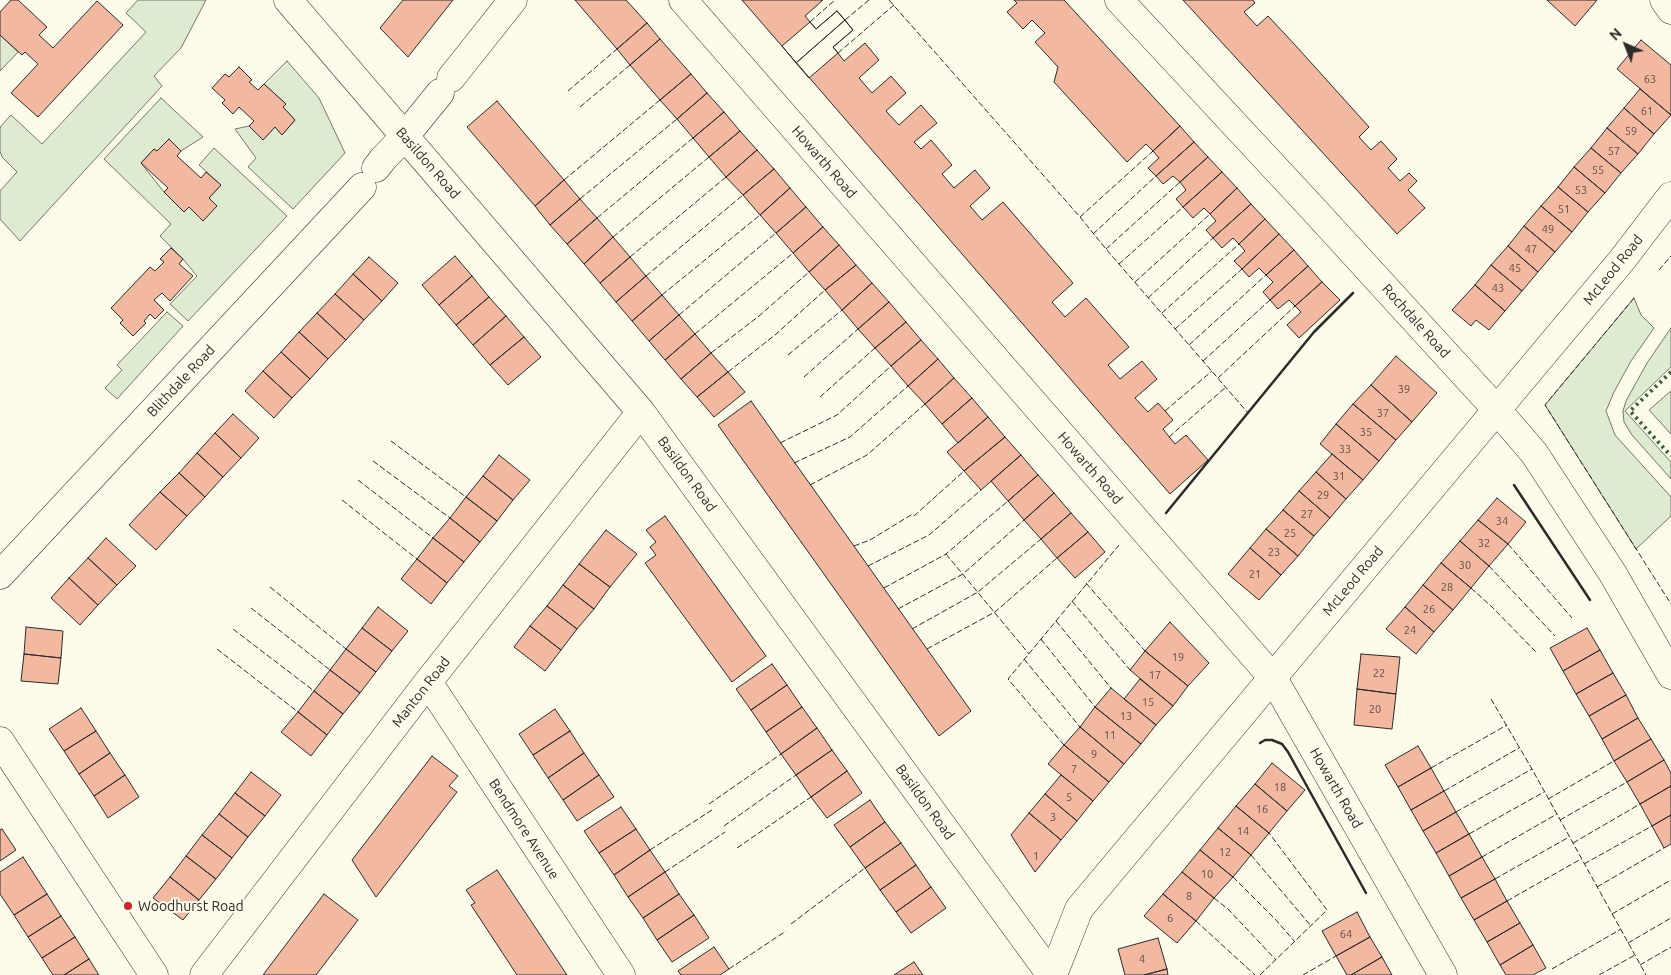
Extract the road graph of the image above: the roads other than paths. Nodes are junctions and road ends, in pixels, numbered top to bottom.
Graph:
1 (288, 0) edge
2 (513, 0) edge
3 (683, 0) edge
4 (1119, 0) edge
5 (1664, 0) edge
6 (1671, 10) edge
7 (405, 136) junction
8 (1671, 196) edge
9 (1497, 410) junction
10 (641, 412) junction
11 (0, 575) edge
12 (1671, 675) edge
13 (1272, 678) junction
14 (428, 682) junction
15 (0, 741) edge
16 (154, 975) edge
17 (204, 975) edge
18 (621, 975) edge
19 (1052, 975) edge
20 (1443, 975) edge

1 - 7 street, Basildon Road
2 - 7 street
3 - 13 street, Howarth Road
4 - 9 street, Rochdale Road
5 - 6 street
7 - 10 street, Basildon Road
7 - 11 street, Blithdale Road
8 - 9 street, McLeod Road
9 - 12 street, Rochdale Road
9 - 13 street, McLeod Road
10 - 14 street, Manton Road
10 - 19 street, Basildon Road
13 - 19 street, McLeod Road
13 - 20 street, Howarth Road
14 - 17 street, Manton Road
14 - 18 street, Bendmore Avenue
15 - 16 street

